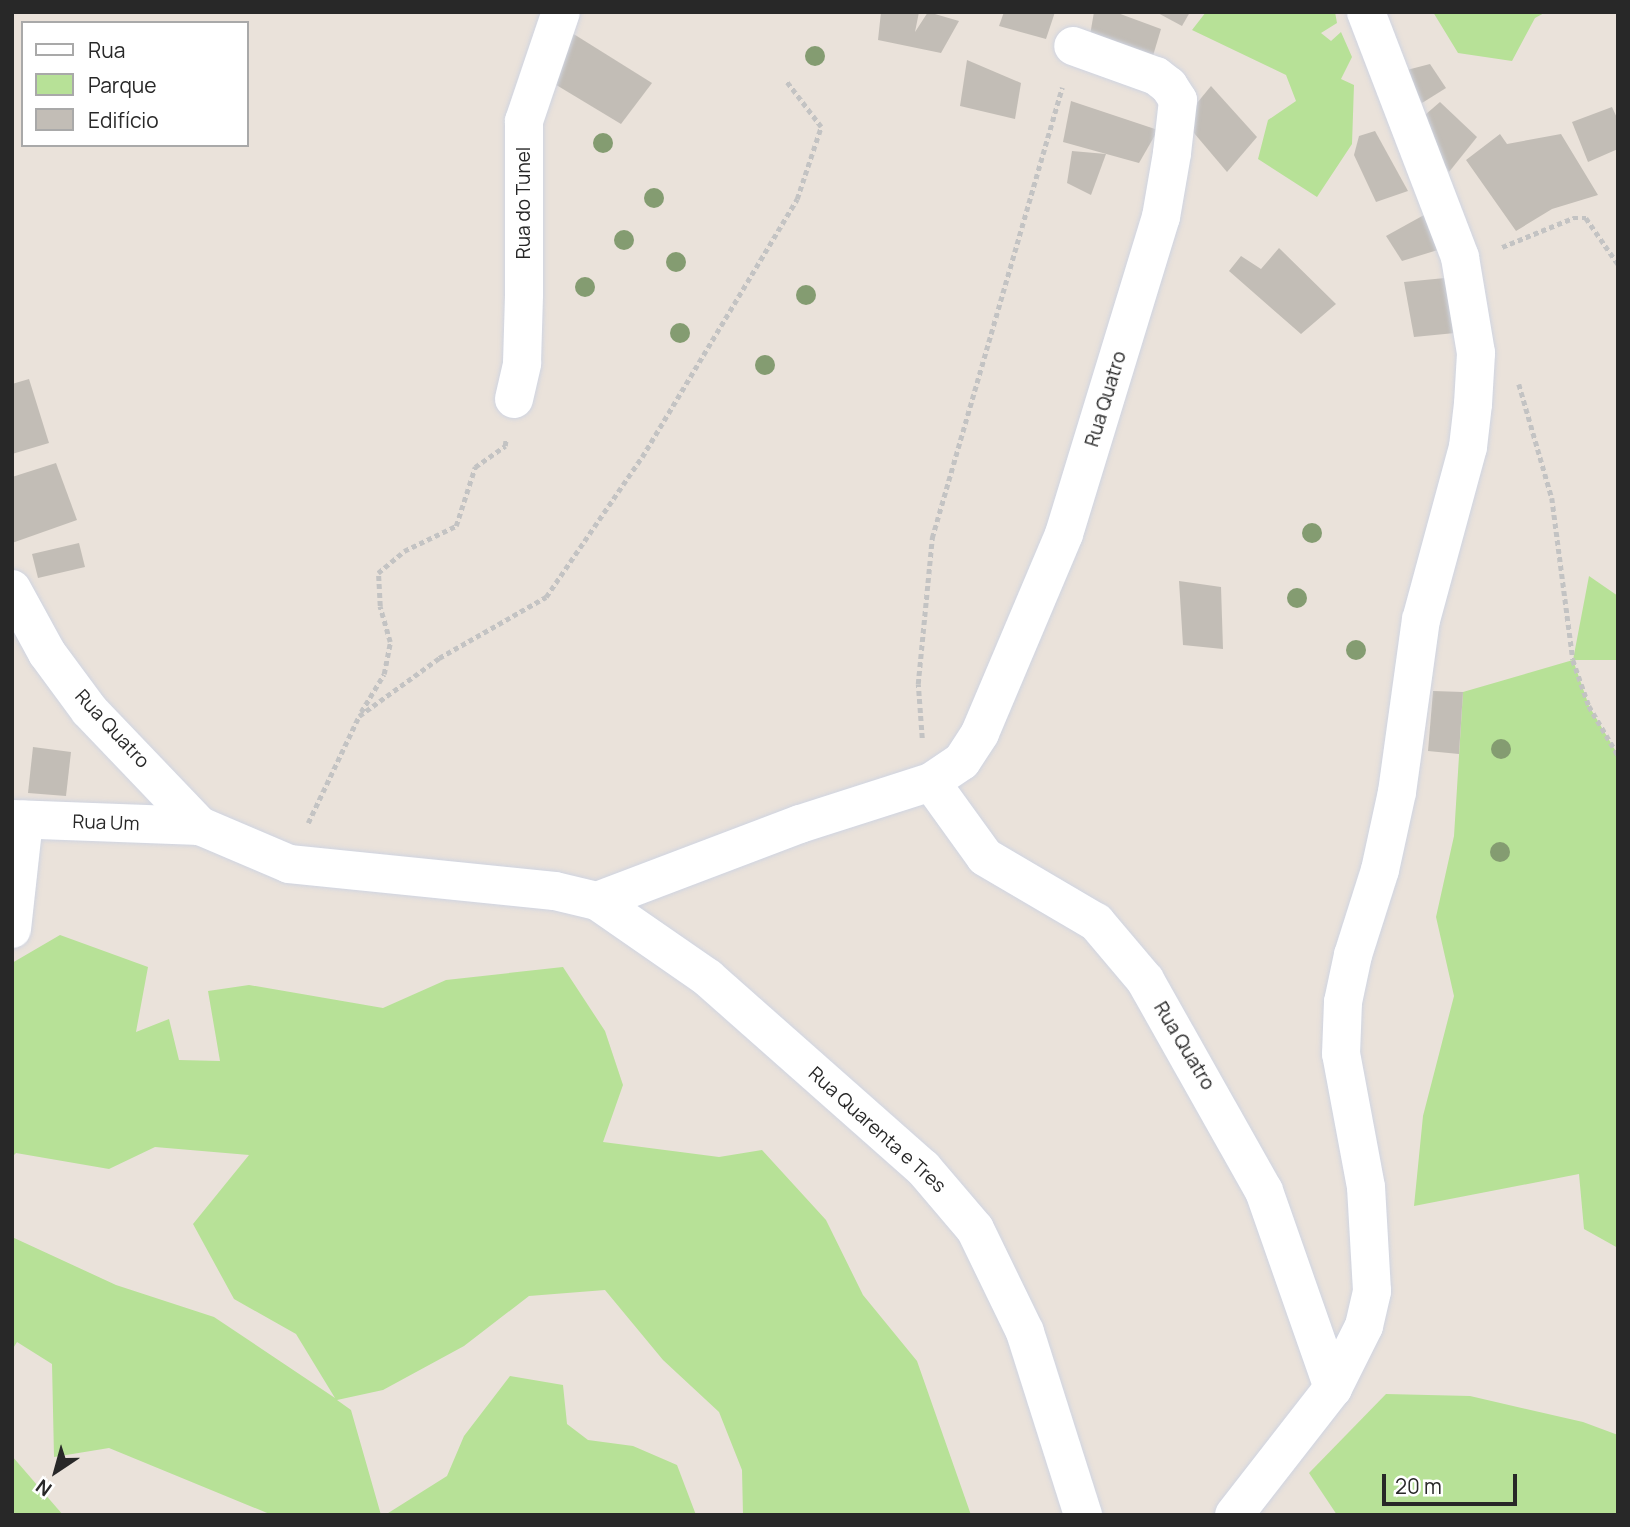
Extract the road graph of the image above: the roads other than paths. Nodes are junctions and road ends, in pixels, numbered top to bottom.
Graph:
1 (561, 12) edge
2 (1366, 12) edge
3 (1073, 46) road end
4 (514, 400) road end
5 (12, 589) edge
6 (931, 782) junction
7 (18, 819) edge
8 (200, 826) junction
9 (597, 901) junction
10 (12, 929) edge
11 (1333, 1388) junction
12 (1083, 1515) edge
13 (1234, 1515) edge

1 - 4 street, Rua do Tunel
2 - 11 street
3 - 6 street, Rua Quatro
5 - 8 street, Rua Quatro
6 - 9 street, Rua Quatro
6 - 11 street, Rua Quatro
7 - 8 street, Rua Um
7 - 10 street
8 - 9 street
9 - 12 street, Rua Quarenta e Tres
11 - 13 street

